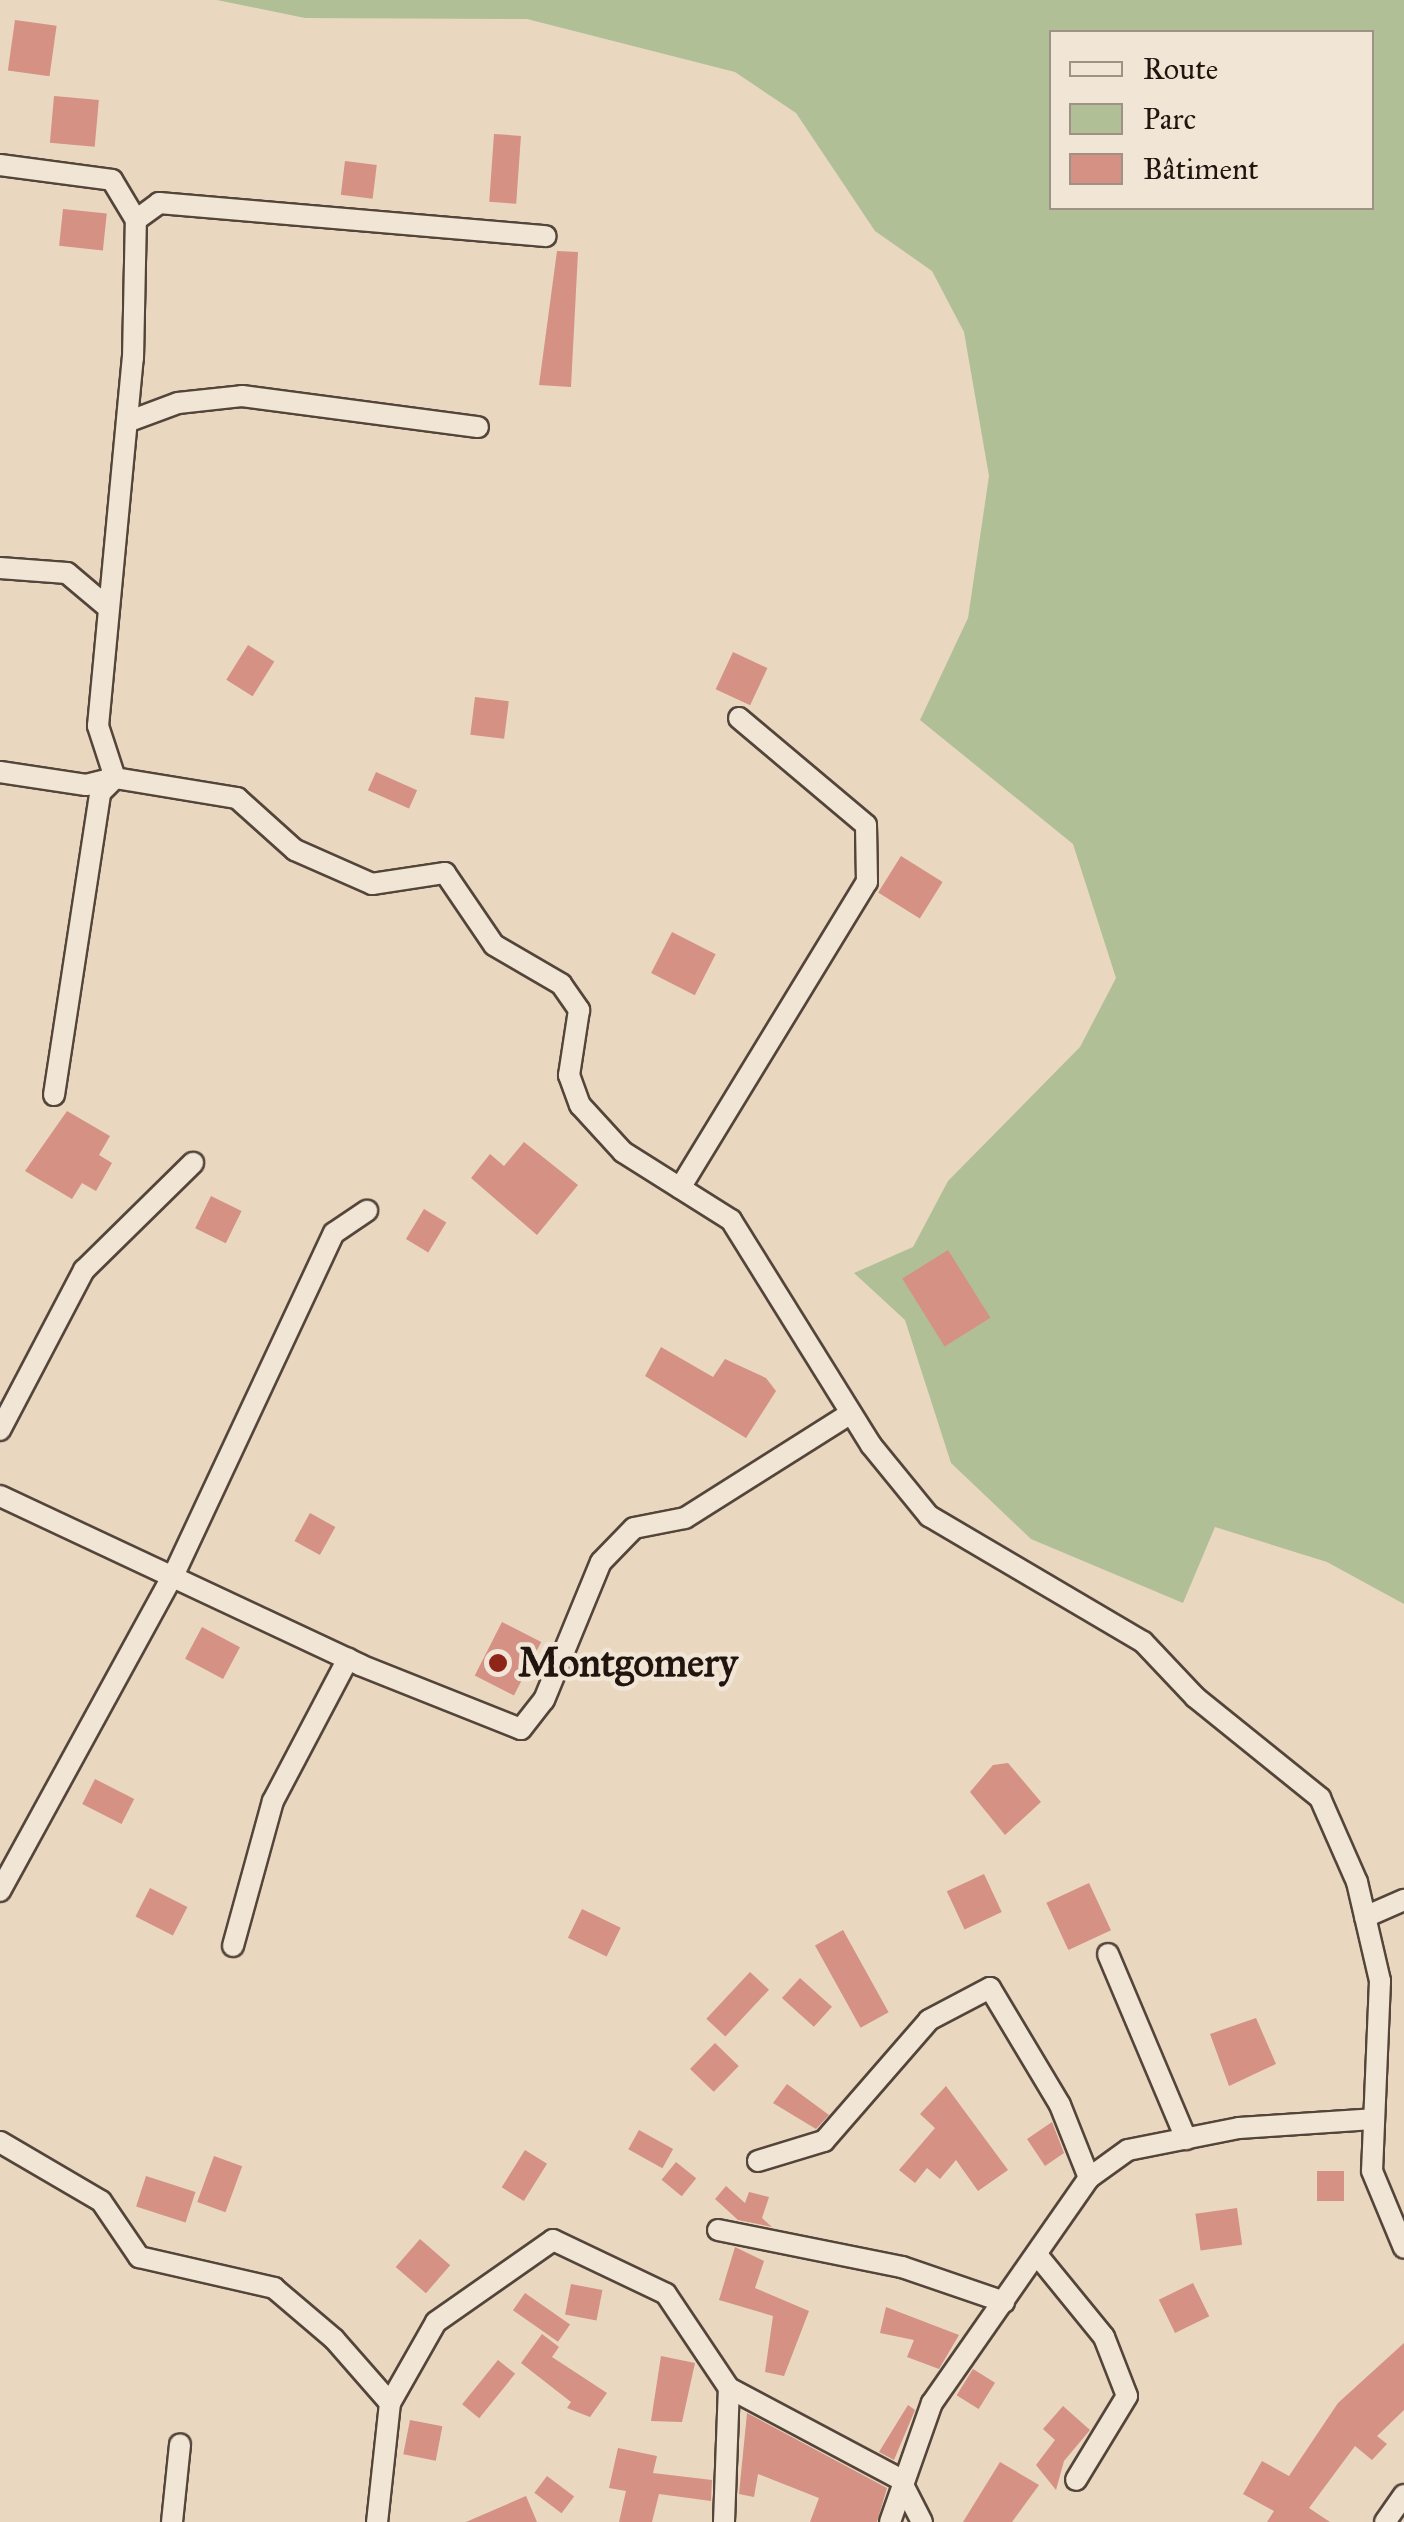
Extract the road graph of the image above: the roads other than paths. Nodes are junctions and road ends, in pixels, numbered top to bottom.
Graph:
1 (0, 165) edge
2 (136, 220) junction
3 (546, 236) dead end
4 (126, 422) junction
5 (478, 427) dead end
6 (0, 568) edge
7 (106, 606) junction
8 (739, 718) dead end
9 (0, 772) edge
10 (114, 778) junction
11 (54, 1095) dead end
12 (193, 1163) dead end
13 (680, 1188) junction
14 (367, 1212) dead end
15 (851, 1413) junction
16 (0, 1430) edge
17 (0, 1496) edge
18 (175, 1572) junction
19 (348, 1658) junction
20 (0, 1891) edge
21 (1404, 1900) edge
22 (1364, 1916) junction
23 (232, 1946) dead end
24 (1108, 1954) dead end
25 (1373, 2119) junction
26 (1186, 2138) junction
27 (0, 2142) edge
28 (758, 2161) dead end
29 (1089, 2178) junction
30 (718, 2230) dead end
31 (1402, 2241) edge
32 (1038, 2256) junction
33 (1004, 2302) junction
34 (729, 2388) junction
35 (390, 2402) junction
36 (180, 2444) dead end
37 (900, 2480) junction
38 (1076, 2480) dead end
39 (1404, 2495) edge
40 (172, 2522) edge
41 (377, 2522) edge
42 (724, 2522) edge
43 (890, 2522) edge
44 (922, 2522) edge
45 (1385, 2522) edge

1 - 2 street
2 - 3 street
2 - 4 street
4 - 5 street
4 - 7 street
6 - 7 street
7 - 10 street
8 - 13 street
9 - 10 street
10 - 11 street
10 - 13 street
12 - 16 street
13 - 15 street
14 - 18 street
15 - 19 street
15 - 22 street
17 - 18 street
18 - 19 street
18 - 20 street
19 - 23 street
21 - 22 street
22 - 25 street
24 - 26 street
25 - 26 street
25 - 31 street
26 - 29 street
27 - 35 street
28 - 29 street
29 - 32 street
30 - 33 street
32 - 33 street
32 - 38 street
33 - 37 street
34 - 35 street
34 - 37 street
34 - 42 street
35 - 41 street
36 - 40 street
37 - 43 street
37 - 44 street
39 - 45 street

